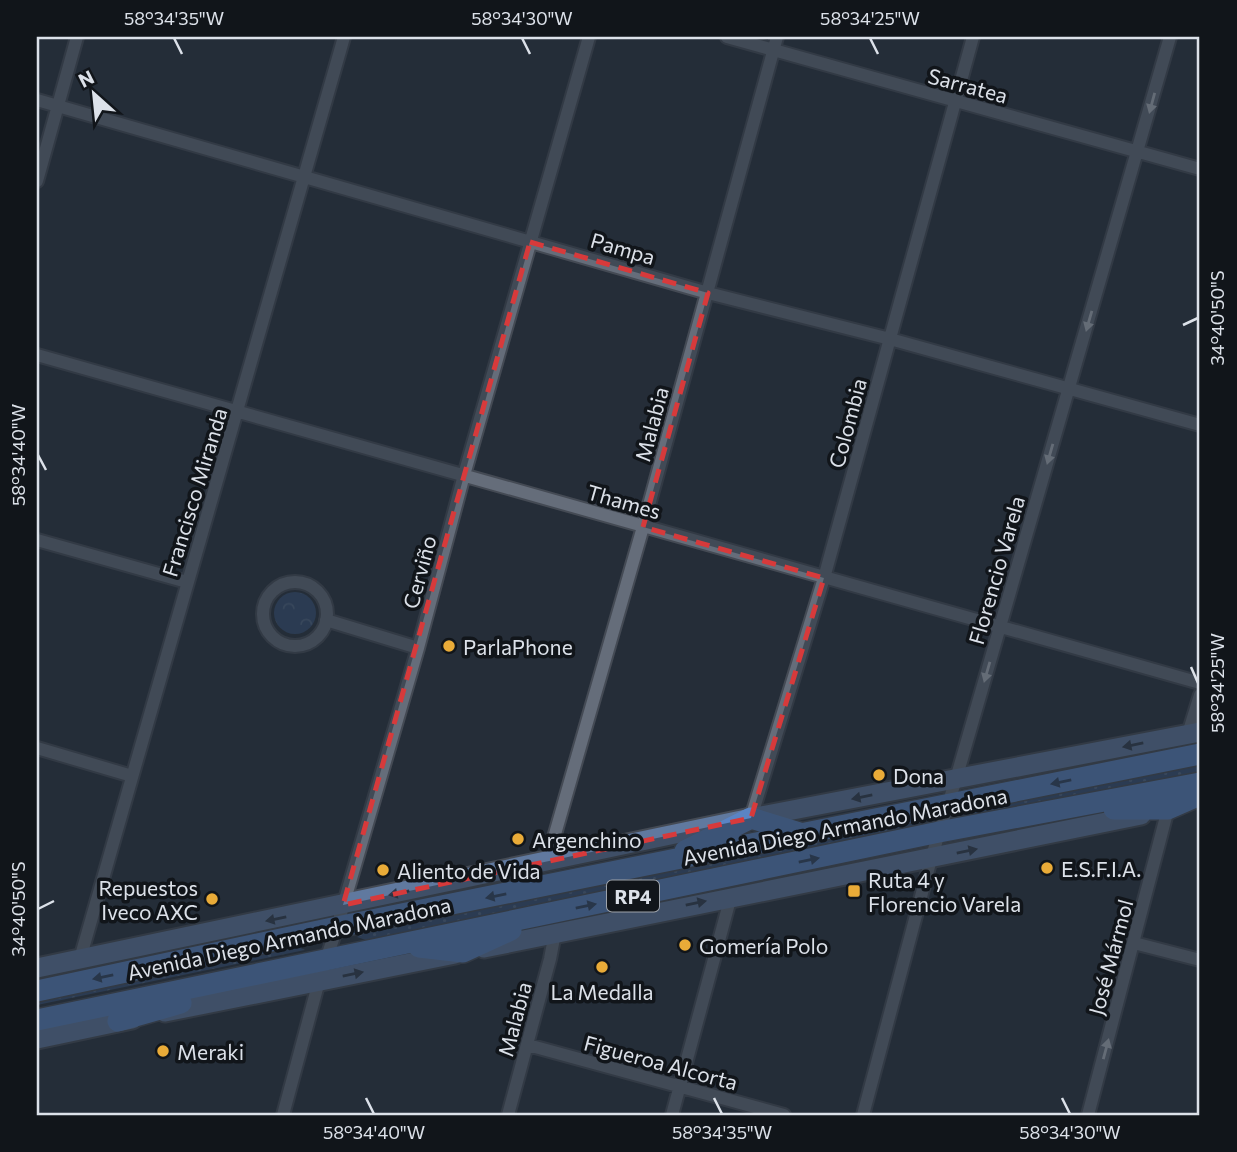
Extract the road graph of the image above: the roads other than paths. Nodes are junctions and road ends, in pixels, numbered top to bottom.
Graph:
1 (77, 37) edge
2 (344, 37) edge
3 (589, 37) edge
4 (727, 37) edge
5 (777, 37) edge
6 (973, 37) edge
7 (1170, 37) edge
8 (774, 51) junction
9 (37, 100) edge
10 (955, 102) junction
11 (58, 106) junction
12 (1139, 151) junction
13 (1200, 169) edge
14 (305, 176) junction
15 (37, 181) edge
16 (530, 242) junction
17 (708, 293) junction
18 (890, 339) junction
19 (37, 355) edge
20 (1069, 388) junction
21 (238, 411) junction
22 (1200, 425) edge
23 (464, 475) junction
24 (643, 527) junction
25 (37, 540) edge
26 (824, 578) junction
27 (187, 582) junction
28 (326, 620) junction
29 (1000, 627) junction
30 (418, 648) junction
31 (1200, 683) edge
32 (1200, 695) edge
33 (1194, 733) edge
34 (37, 748) edge
35 (1200, 754) edge
36 (132, 776) junction
37 (956, 779) junction
38 (1200, 783) edge
39 (1200, 795) edge
40 (1200, 803) edge
41 (947, 806) junction
42 (1063, 809) junction
43 (1168, 809) junction
44 (751, 818) junction
45 (939, 832) junction
46 (806, 834) junction
47 (931, 859) junction
48 (547, 862) junction
49 (660, 863) junction
50 (731, 896) junction
51 (343, 905) junction
52 (550, 924) junction
53 (337, 927) junction
54 (1134, 943) junction
55 (399, 945) junction
56 (463, 952) junction
57 (80, 959) junction
58 (327, 960) junction
59 (1200, 960) edge
60 (37, 968) edge
61 (319, 981) junction
62 (37, 991) edge
63 (37, 1020) edge
64 (118, 1021) junction
65 (37, 1039) edge
66 (527, 1045) junction
67 (680, 1087) junction
68 (282, 1115) edge
69 (508, 1115) edge
70 (673, 1115) edge
71 (783, 1115) edge
72 (863, 1115) edge
73 (1088, 1115) edge

1 - 11 street
2 - 14 street, Francisco Miranda
3 - 16 street, Cerviño
4 - 8 street, Sarratea
5 - 8 street, Malabia
6 - 10 street, Colombia
7 -> 12 street, Florencio Varela
8 - 10 street, Sarratea
8 - 17 street, Malabia
9 - 11 street, Pampa
10 - 12 street, Sarratea
10 - 18 street, Colombia
11 - 14 street, Pampa
11 - 15 street
12 - 13 street, Sarratea
12 -> 20 street, Florencio Varela
14 - 16 street, Pampa
14 - 21 street, Francisco Miranda
16 - 17 street, Pampa
16 - 23 street, Cerviño
17 - 18 street, Pampa
17 - 24 street, Malabia
18 - 20 street, Pampa
18 - 26 street, Colombia
19 - 21 street, Thames
20 - 22 street, Pampa
20 -> 29 street, Florencio Varela
21 - 23 street, Thames
21 - 27 street, Francisco Miranda
23 - 24 street, Thames
23 - 30 street, Cerviño
24 - 26 street, Thames
24 - 48 street, Malabia
25 - 27 street
26 - 29 street, Thames
26 - 44 street, Colombia
27 - 36 street, Francisco Miranda
28 - 28 street
28 - 30 street
29 - 31 street, Thames
29 -> 37 street, Florencio Varela
30 - 51 street, Cerviño
32 - 33 street
33 -> 37 street, Avenida Diego Armando Maradona
34 - 36 street
35 -> 41 main road, Avenida Diego Armando Maradona / RP4
36 - 57 street, Francisco Miranda
37 - 41 street, Florencio Varela
37 -> 44 street, Avenida Diego Armando Maradona
38 - 42 main road, Avenida Diego Armando Maradona / RP4
39 - 43 main road
40 - 43 street, Avenida Diego Armando Maradona
41 - 45 street, Florencio Varela
41 - 46 main road, Avenida Diego Armando Maradona / RP4
42 - 43 main road
42 - 45 main road, Avenida Diego Armando Maradona / RP4
47 -> 43 street, Avenida Diego Armando Maradona
43 - 54 street, José Mármol
44 - 46 main road
44 - 48 street, Avenida Diego Armando Maradona
44 - 49 main road
45 - 47 street, Florencio Varela
52 -> 45 main road, Avenida Diego Armando Maradona / RP4
46 - 49 main road, Avenida Diego Armando Maradona / RP4
47 - 50 street, Avenida Diego Armando Maradona
47 - 72 street, Florencio Varela
48 -> 51 street, Avenida Diego Armando Maradona
49 -> 53 main road, Avenida Diego Armando Maradona / RP4
52 -> 50 street, Avenida Diego Armando Maradona
50 - 67 street
51 - 53 street, Cerviño
51 -> 57 street, Avenida Diego Armando Maradona
52 - 55 main road, Avenida Diego Armando Maradona / RP4
52 - 56 main road
52 - 66 street, Malabia
53 - 58 street, Cerviño
53 -> 62 main road, Avenida Diego Armando Maradona / RP4
54 - 59 street
73 -> 54 street, José Mármol
55 - 56 main road
55 - 58 main road, Avenida Diego Armando Maradona / RP4
61 -> 56 street
57 - 60 street, Avenida Diego Armando Maradona
58 - 61 street, Cerviño
58 - 63 main road, Avenida Diego Armando Maradona / RP4
58 - 64 main road
61 - 64 street
61 - 68 street, Cerviño
64 - 65 street
66 - 67 street, Figueroa Alcorta
66 - 69 street, Malabia
67 - 70 street
67 - 71 street, Figueroa Alcorta

